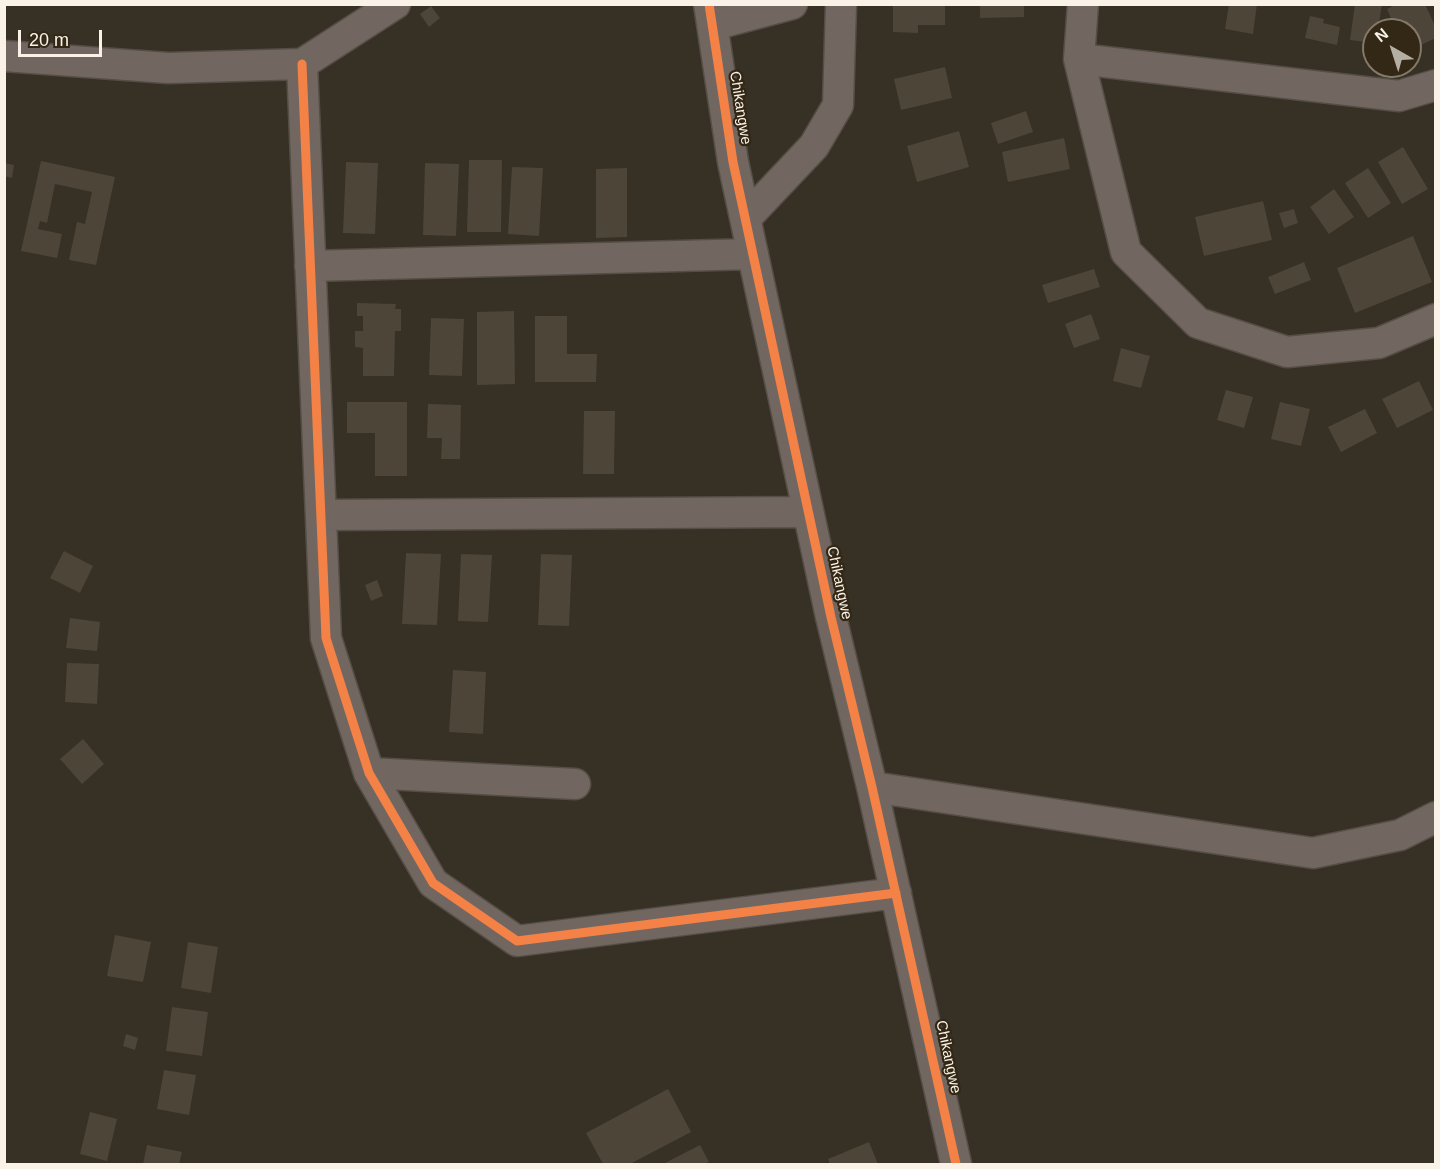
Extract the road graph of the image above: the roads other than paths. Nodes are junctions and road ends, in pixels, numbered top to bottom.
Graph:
1 (395, 4) edge
2 (792, 4) edge
3 (841, 4) edge
4 (1083, 4) edge
5 (711, 14) edge
6 (4, 57) edge
7 (1079, 59) junction
8 (302, 64) junction
9 (1436, 85) edge
10 (746, 218) junction
11 (753, 254) junction
12 (310, 266) junction
13 (1436, 319) edge
14 (808, 512) junction
15 (321, 514) junction
16 (369, 774) junction
17 (575, 784) dead end
18 (872, 787) junction
19 (1436, 817) edge
20 (896, 893) junction
21 (956, 1164) edge

1 - 8 street
2 - 5 street
3 - 10 street
4 - 7 street
5 - 10 street, Chikangwe
6 - 8 street
7 - 9 street
7 - 13 street
8 - 12 street
10 - 11 street, Chikangwe
11 - 12 street
11 - 14 street, Chikangwe
12 - 15 street
14 - 15 street
14 - 18 street, Chikangwe
15 - 16 street
16 - 17 street
16 - 20 street
18 - 19 street
18 - 20 street, Chikangwe
20 - 21 street, Chikangwe

